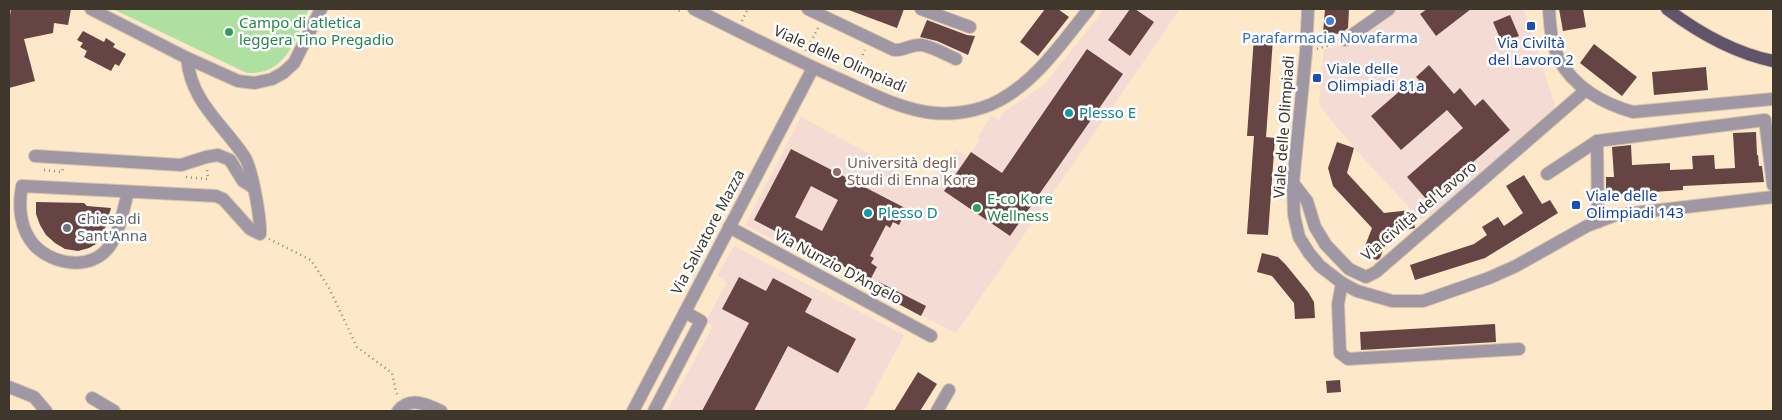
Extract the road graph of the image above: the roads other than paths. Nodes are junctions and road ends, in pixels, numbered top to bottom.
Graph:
1 (91, 9) edge
2 (321, 9) edge
3 (694, 9) edge
4 (808, 9) edge
5 (921, 9) edge
6 (1089, 9) edge
7 (1308, 9) edge
8 (1389, 9) edge
9 (1549, 9) edge
10 (1667, 9) edge
11 (970, 26) dead end
12 (1345, 40) road end
13 (187, 58) junction
14 (956, 59) dead end
15 (1773, 61) edge
16 (813, 68) junction
17 (1586, 90) junction
18 (1773, 99) edge
19 (1596, 141) junction
20 (36, 156) dead end
21 (1547, 174) dead end
22 (1293, 183) junction
23 (1773, 185) edge
24 (254, 188) junction
25 (128, 192) junction
26 (1773, 196) edge
27 (1598, 222) junction
28 (729, 227) junction
29 (1342, 283) junction
30 (685, 312) junction
31 (932, 336) dead end
32 (1519, 349) dead end
33 (9, 386) edge
34 (949, 390) dead end
35 (92, 398) dead end
36 (401, 408) edge
37 (46, 411) edge
38 (114, 411) edge
39 (441, 411) edge
40 (633, 411) edge
41 (654, 411) edge
42 (937, 411) edge

1 - 13 street
2 - 13 street
3 - 16 street, Viale delle Olimpiadi
4 - 14 street
5 - 11 street
6 - 16 street, Viale delle Olimpiadi
7 - 22 street, Viale delle Olimpiadi
8 - 12 street
9 - 17 street
10 - 15 main road
13 - 24 street
16 - 28 street, Via Salvatore Mazza
17 - 18 street
17 - 22 street, Via Civiltà del Lavoro
19 - 21 street
19 - 23 street
19 - 27 street
20 - 24 street
22 - 29 street, Viale delle Olimpiadi
24 - 25 street
25 - 25 street
26 - 27 street, Viale delle Olimpiadi
27 - 29 street, Viale delle Olimpiadi
28 - 30 street, Via Salvatore Mazza
28 - 31 street, Via Nunzio D'Angelo
29 - 32 street
30 - 40 street, Via Salvatore Mazza
30 - 41 street
33 - 37 street
34 - 42 street
35 - 38 street
36 - 39 street

